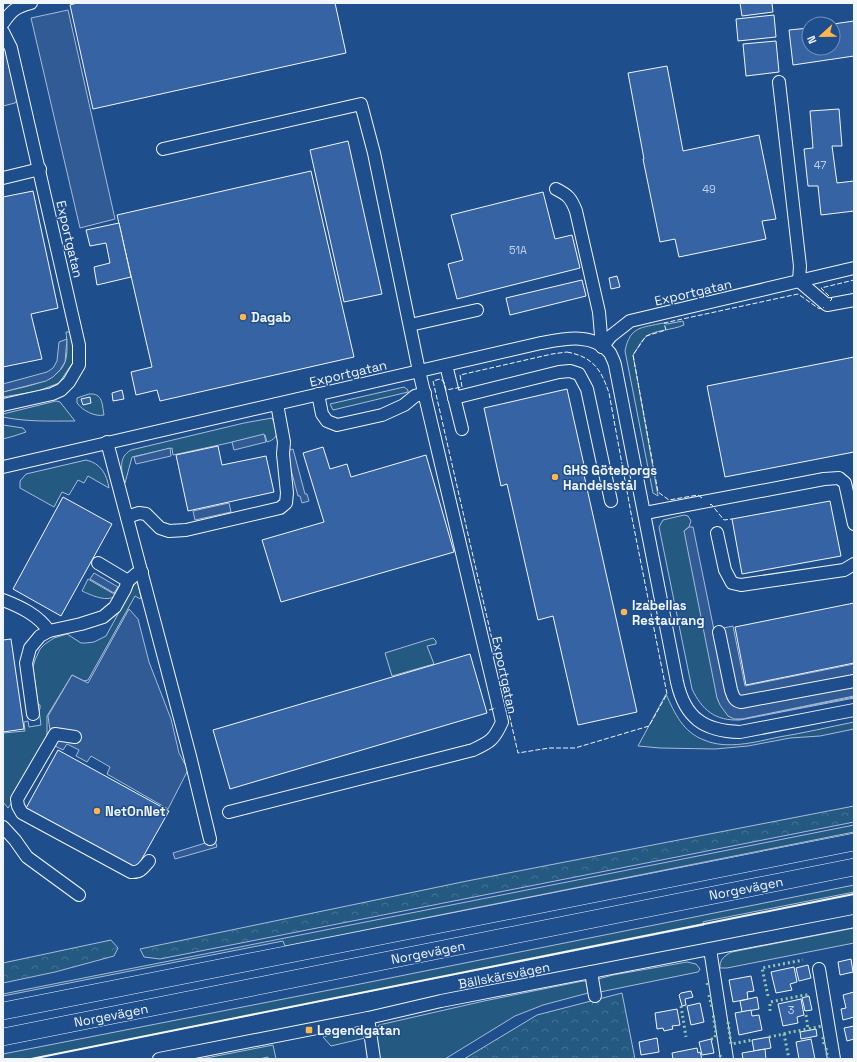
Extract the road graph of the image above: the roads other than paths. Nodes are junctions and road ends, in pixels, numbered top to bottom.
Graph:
1 (31, 3) edge
2 (3, 23) edge
3 (3, 32) edge
4 (779, 82) dead end
5 (163, 149) dead end
6 (40, 169) junction
7 (3, 178) edge
8 (556, 189) dead end
9 (854, 268) edge
10 (799, 281) junction
11 (854, 300) edge
12 (478, 310) dead end
13 (410, 325) junction
14 (602, 347) junction
15 (446, 365) junction
16 (419, 371) junction
17 (425, 392) junction
18 (318, 394) junction
19 (454, 398) junction
20 (277, 404) junction
21 (3, 405) edge
22 (462, 429) dead end
23 (107, 442) junction
24 (3, 466) edge
25 (611, 501) dead end
26 (645, 513) junction
27 (127, 517) junction
28 (854, 524) edge
29 (717, 533) dead end
30 (98, 563) dead end
31 (854, 564) edge
32 (142, 572) junction
33 (128, 581) junction
34 (3, 600) edge
35 (49, 631) junction
36 (719, 632) dead end
37 (854, 680) edge
38 (854, 710) edge
39 (33, 714) dead end
40 (75, 737) dead end
41 (229, 812) dead end
42 (3, 827) edge
43 (210, 839) dead end
44 (854, 842) edge
45 (149, 861) dead end
46 (854, 867) edge
47 (79, 896) dead end
48 (854, 921) edge
49 (710, 949) junction
50 (819, 969) dead end
51 (591, 972) junction
52 (595, 996) dead end
53 (3, 1011) edge
54 (368, 1018) junction
55 (3, 1037) edge
56 (159, 1059) edge
57 (374, 1059) edge
58 (727, 1059) edge
59 (834, 1059) edge

1 - 2 street
3 - 6 street, Exportgatan
4 - 10 street
5 - 13 street, Exportgatan
6 - 7 street
6 - 21 street, Exportgatan
8 - 14 street
9 - 10 street, Exportgatan
10 - 11 street
10 - 14 street, Exportgatan
12 - 13 street
13 - 16 street, Exportgatan
14 - 15 street, Exportgatan
14 - 26 street, Exportgatan
15 - 16 street, Exportgatan
15 - 19 street
16 - 17 street, Exportgatan
16 - 18 street, Exportgatan
17 - 18 street
17 - 41 street, Exportgatan
18 - 20 street, Exportgatan
19 - 22 street
19 - 25 street
20 - 23 street, Exportgatan
20 - 27 street
23 - 24 street, Exportgatan
23 - 27 street
26 - 28 street
26 - 38 street, Exportgatan
27 - 32 street
29 - 31 street
30 - 33 street
32 - 33 street
32 - 43 street
33 - 35 street
34 - 35 street
35 - 39 street
36 - 37 street
40 - 45 street
42 - 47 street
44 - 53 highway, Norgevägen
46 - 55 highway, Norgevägen
48 - 49 street, Bällskärsvägen
49 - 51 street, Bällskärsvägen
49 - 58 street
50 - 59 street
51 - 52 street
51 - 54 street, Bällskärsvägen
54 - 56 street, Bällskärsvägen
54 - 57 street

